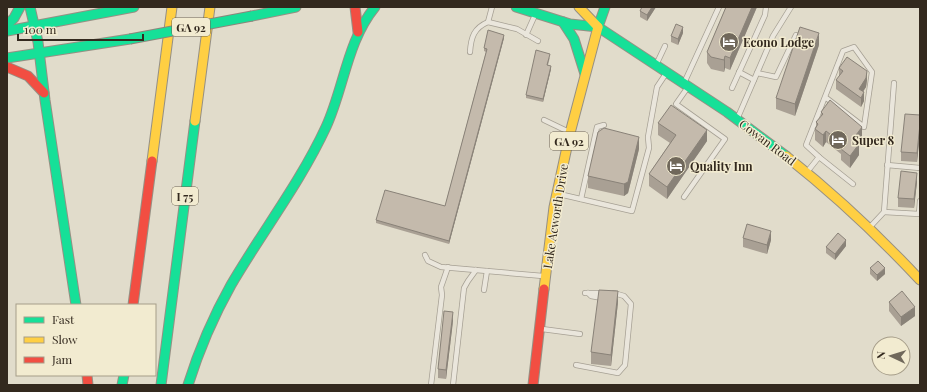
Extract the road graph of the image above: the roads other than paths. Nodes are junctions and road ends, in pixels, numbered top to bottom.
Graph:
1 (20, 7) edge
2 (30, 7) edge
3 (134, 7) edge
4 (172, 7) edge
5 (210, 7) edge
6 (296, 7) edge
7 (355, 7) edge
8 (375, 7) edge
9 (492, 7) edge
10 (516, 7) edge
11 (579, 7) edge
12 (605, 7) edge
13 (718, 7) edge
14 (766, 7) edge
15 (791, 7) edge
16 (536, 13) junction
17 (488, 22) junction
18 (562, 22) junction
19 (7, 25) edge
20 (36, 26) junction
21 (598, 27) junction
22 (7, 31) edge
23 (358, 32) junction
24 (526, 35) junction
25 (796, 35) edge
26 (538, 41) dead end
27 (665, 46) dead end
28 (470, 52) dead end
29 (41, 53) junction
30 (7, 58) edge
31 (657, 64) junction
32 (7, 67) edge
33 (668, 72) junction
34 (739, 72) junction
35 (757, 73) junction
36 (585, 75) junction
37 (754, 80) junction
38 (894, 83) dead end
39 (686, 84) junction
40 (732, 88) dead end
41 (44, 93) junction
42 (825, 97) junction
43 (676, 104) junction
44 (672, 109) edge
45 (694, 116) junction
46 (738, 119) junction
47 (544, 120) dead end
48 (690, 120) edge
49 (604, 125) dead end
50 (570, 133) junction
51 (819, 157) junction
52 (888, 165) junction
53 (920, 168) edge
54 (807, 172) junction
55 (853, 184) dead end
56 (557, 194) junction
57 (684, 198) dead end
58 (580, 200) junction
59 (920, 201) edge
60 (884, 212) junction
61 (870, 227) junction
62 (425, 255) dead end
63 (448, 267) junction
64 (476, 270) junction
65 (486, 271) junction
66 (545, 276) junction
67 (920, 280) edge
68 (484, 290) dead end
69 (619, 295) junction
70 (605, 298) edge
71 (612, 298) edge
72 (76, 304) edge
73 (133, 304) edge
74 (539, 329) junction
75 (580, 334) dead end
76 (576, 365) dead end
77 (161, 385) edge
78 (188, 385) edge
79 (430, 385) edge
80 (452, 385) edge
81 (533, 385) edge

1 - 19 main road
2 - 20 main road
3 - 20 main road
4 - 73 main road
5 - 77 main road, I 75
6 - 29 main road, GA 92, bridge
7 - 23 main road
8 - 23 main road
9 - 17 lane
10 - 16 main road
11 - 21 main road
12 - 21 main road, Lake Acworth Drive
13 - 39 lane
14 - 34 lane
15 - 35 lane
16 - 18 main road
16 - 24 lane
17 - 24 lane
17 - 28 lane
18 - 21 main road
18 - 36 main road
20 - 22 main road
20 - 29 main road
21 - 31 main road, Cowan Road
21 - 36 main road, Lake Acworth Drive / GA 92
23 - 78 main road
24 - 26 lane
25 - 35 lane
27 - 31 lane
29 - 30 main road, GA 92
29 - 41 main road
31 - 33 main road, Cowan Road
32 - 41 main road
33 - 39 main road, Cowan Road
33 - 58 lane
34 - 37 lane
34 - 40 lane
35 - 37 lane
36 - 50 main road, Lake Acworth Drive / GA 92
37 - 46 lane
38 - 52 lane
39 - 43 lane
39 - 46 main road, Cowan Road
41 - 72 main road
42 - 42 lane
42 - 51 lane
43 - 44 lane
43 - 45 lane
45 - 48 lane
45 - 57 lane
46 - 54 main road, Cowan Road
47 - 50 lane
49 - 58 lane
50 - 56 main road, Lake Acworth Drive / GA 92
51 - 54 lane
51 - 55 lane
52 - 53 lane
52 - 60 lane
54 - 61 main road, Cowan Road
56 - 58 lane
56 - 66 main road, Lake Acworth Drive / GA 92
59 - 60 lane
60 - 61 lane
61 - 67 main road, Cowan Road
62 - 63 lane
63 - 64 lane
63 - 79 lane
64 - 65 lane
64 - 80 lane
65 - 66 lane
65 - 68 lane
66 - 74 main road, Lake Acworth Drive / GA 92
69 - 70 lane
69 - 71 lane
69 - 76 lane
74 - 75 lane
74 - 81 main road, Lake Acworth Drive / GA 92

